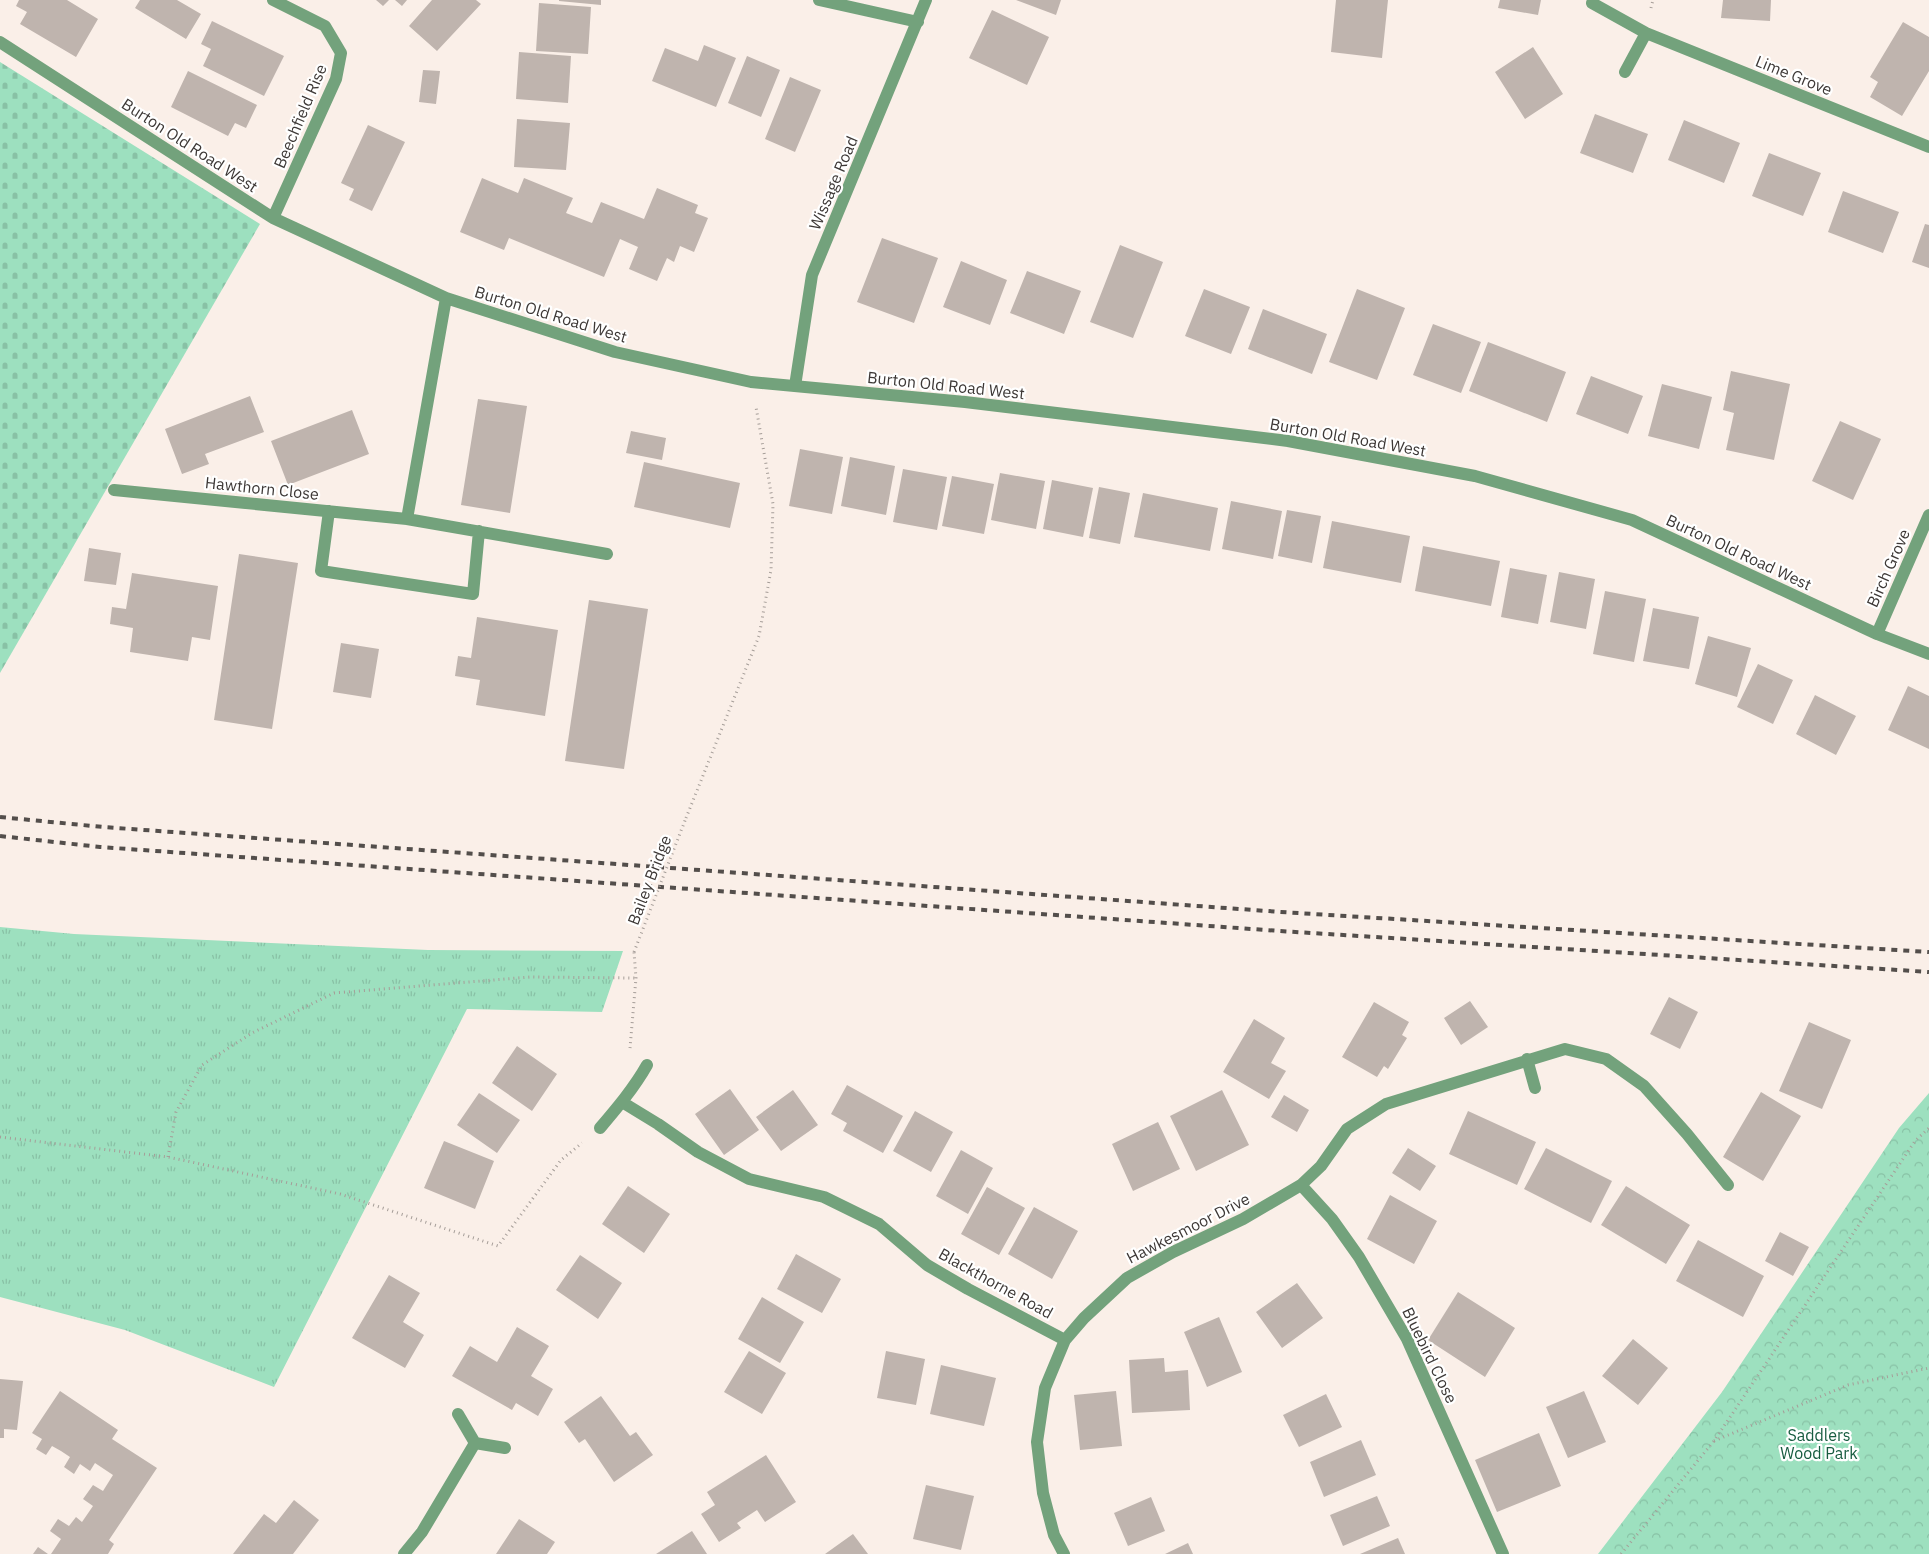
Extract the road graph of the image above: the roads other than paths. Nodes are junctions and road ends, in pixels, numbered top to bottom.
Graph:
1 (273, 0) edge
2 (819, 0) edge
3 (926, 0) edge
4 (1592, 3) dead end
5 (918, 22) junction
6 (1646, 33) junction
7 (0, 42) edge
8 (1625, 72) dead end
9 (1929, 148) edge
10 (273, 218) junction
11 (446, 298) junction
12 (796, 386) junction
13 (114, 490) dead end
14 (329, 511) junction
15 (1929, 515) edge
16 (407, 519) junction
17 (485, 532) junction
18 (607, 554) dead end
19 (1877, 634) junction
20 (1929, 654) edge
21 (1527, 1059) junction
22 (647, 1065) dead end
23 (1535, 1088) dead end
24 (622, 1102) junction
25 (600, 1128) road end
26 (1301, 1185) junction
27 (1728, 1185) dead end
28 (1065, 1340) junction
29 (458, 1414) dead end
30 (475, 1443) junction
31 (505, 1448) dead end
32 (404, 1554) edge
33 (1064, 1554) edge
34 (1503, 1554) edge

1 - 10 street, Beechfield Rise
2 - 5 street
3 - 5 street, Wissage Road
4 - 6 street, Lime Grove
5 - 12 street, Wissage Road
6 - 8 street
6 - 9 street, Lime Grove
7 - 10 street, Burton Old Road West
10 - 11 street, Burton Old Road West
11 - 12 street, Burton Old Road West
11 - 16 street
12 - 19 street, Burton Old Road West
13 - 14 street, Hawthorn Close
14 - 16 street, Hawthorn Close
14 - 17 street
15 - 19 street, Birch Grove
16 - 17 street, Hawthorn Close
17 - 18 street, Hawthorn Close
19 - 20 street, Burton Old Road West
21 - 23 street
21 - 26 street, Hawkesmoor Drive
21 - 27 street, Hawkesmoor Drive
22 - 24 street
24 - 25 street
24 - 28 street, Blackthorne Road
26 - 28 street, Hawkesmoor Drive
26 - 34 street, Bluebird Close
28 - 33 street, Hawkesmoor Drive
29 - 30 street
30 - 31 street
30 - 32 street

